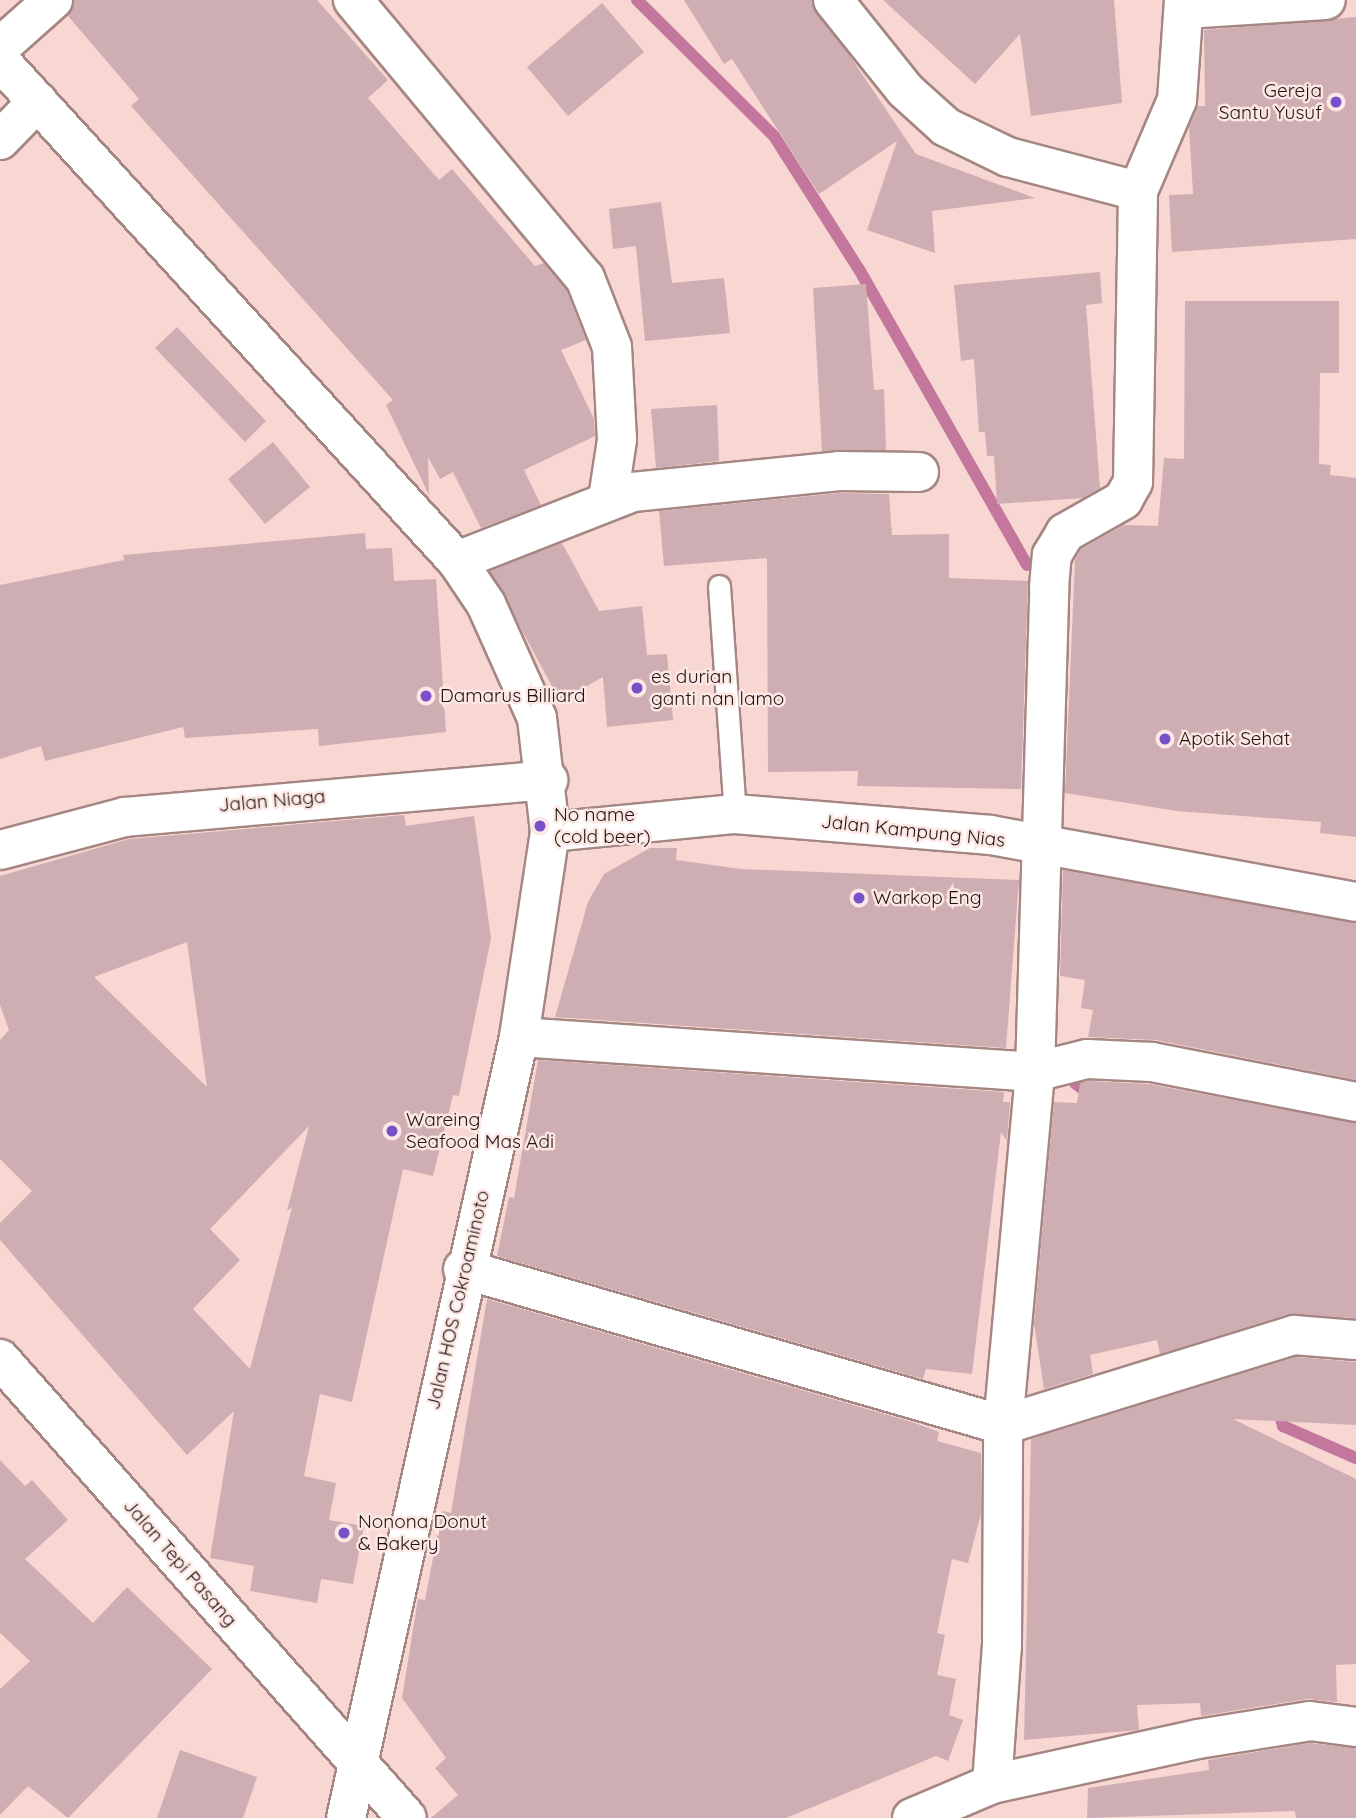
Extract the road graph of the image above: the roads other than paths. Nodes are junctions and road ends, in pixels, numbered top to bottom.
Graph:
1 (53, 0) edge
2 (353, 0) edge
3 (833, 0) edge
4 (1326, 0) edge
5 (1184, 5) edge
6 (0, 47) edge
7 (0, 61) edge
8 (38, 101) junction
9 (0, 140) edge
10 (1138, 191) junction
11 (919, 472) dead end
12 (608, 499) junction
13 (457, 561) junction
14 (719, 586) dead end
15 (548, 780) junction
16 (735, 814) junction
17 (550, 832) junction
18 (1038, 846) junction
19 (0, 850) edge
20 (1356, 902) edge
21 (519, 1037) junction
22 (1035, 1072) junction
23 (1356, 1102) edge
24 (463, 1269) junction
25 (1356, 1340) edge
26 (0, 1359) edge
27 (1003, 1425) junction
28 (1356, 1727) edge
29 (357, 1769) junction
30 (992, 1784) junction
31 (346, 1818) edge
32 (407, 1818) edge
33 (912, 1818) edge

1 - 6 street
2 - 12 street
3 - 10 street
4 - 5 street
5 - 10 street
7 - 8 street, Jalan HOS Cokroaminoto
8 - 9 street
8 - 13 street, Jalan HOS Cokroaminoto
10 - 18 street
11 - 12 street
12 - 13 street
13 - 15 street, Jalan HOS Cokroaminoto
14 - 16 lane
15 - 17 street, Jalan HOS Cokroaminoto
15 - 19 street, Jalan Niaga
16 - 17 street, Jalan Kampung Nias
16 - 18 street, Jalan Kampung Nias
17 - 21 street, Jalan HOS Cokroaminoto
18 - 20 street, Jalan Kampung Nias
18 - 22 street
21 - 22 street
21 - 24 street, Jalan HOS Cokroaminoto
22 - 23 street
22 - 27 street
24 - 27 street
24 - 29 street, Jalan HOS Cokroaminoto
25 - 27 street
26 - 29 street, Jalan Tepi Pasang
27 - 30 street
28 - 30 street
29 - 31 street, Jalan HOS Cokroaminoto
29 - 32 street, Jalan Tepi Pasang
30 - 33 street

